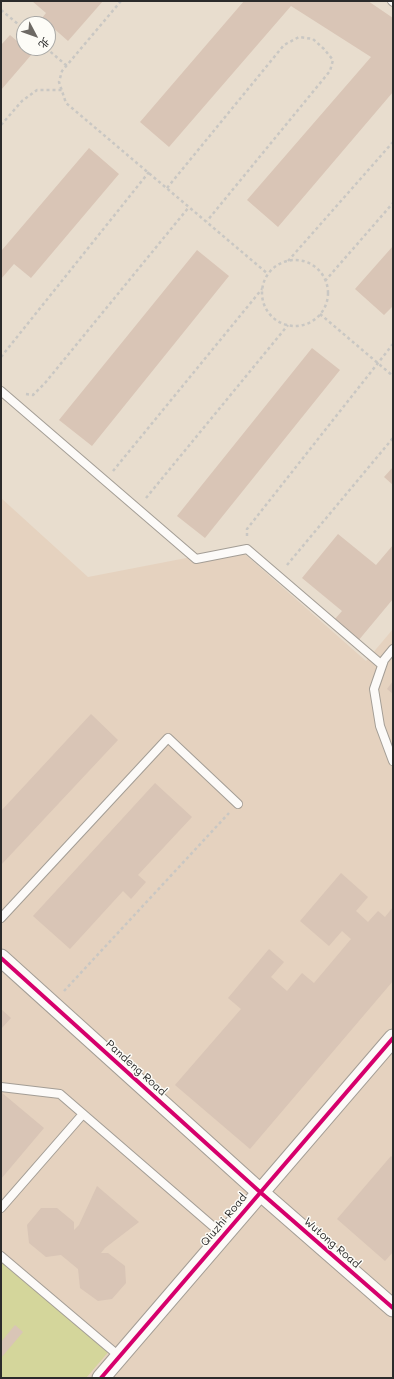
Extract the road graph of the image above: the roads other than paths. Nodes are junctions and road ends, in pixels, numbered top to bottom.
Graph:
1 (1, 391) edge
2 (393, 650) edge
3 (382, 665) junction
4 (393, 761) edge
5 (238, 804) road end
6 (1, 918) edge
7 (1, 958) edge
8 (393, 1038) edge
9 (1, 1087) edge
10 (83, 1114) junction
11 (260, 1192) junction
12 (1, 1208) edge
13 (223, 1235) junction
14 (1, 1256) edge
15 (393, 1308) edge
16 (119, 1356) junction
17 (101, 1378) edge

1 - 3 lane
2 - 3 lane
3 - 4 lane
5 - 6 lane
7 - 11 street, Pandeng Road
8 - 11 street, Qiuzhi Road
9 - 10 lane
10 - 12 lane
10 - 13 lane
11 - 13 street, Qiuzhi Road
11 - 15 street, Wutong Road
13 - 16 street, Qiuzhi Road
14 - 16 lane
16 - 17 street, Qiuzhi Road

